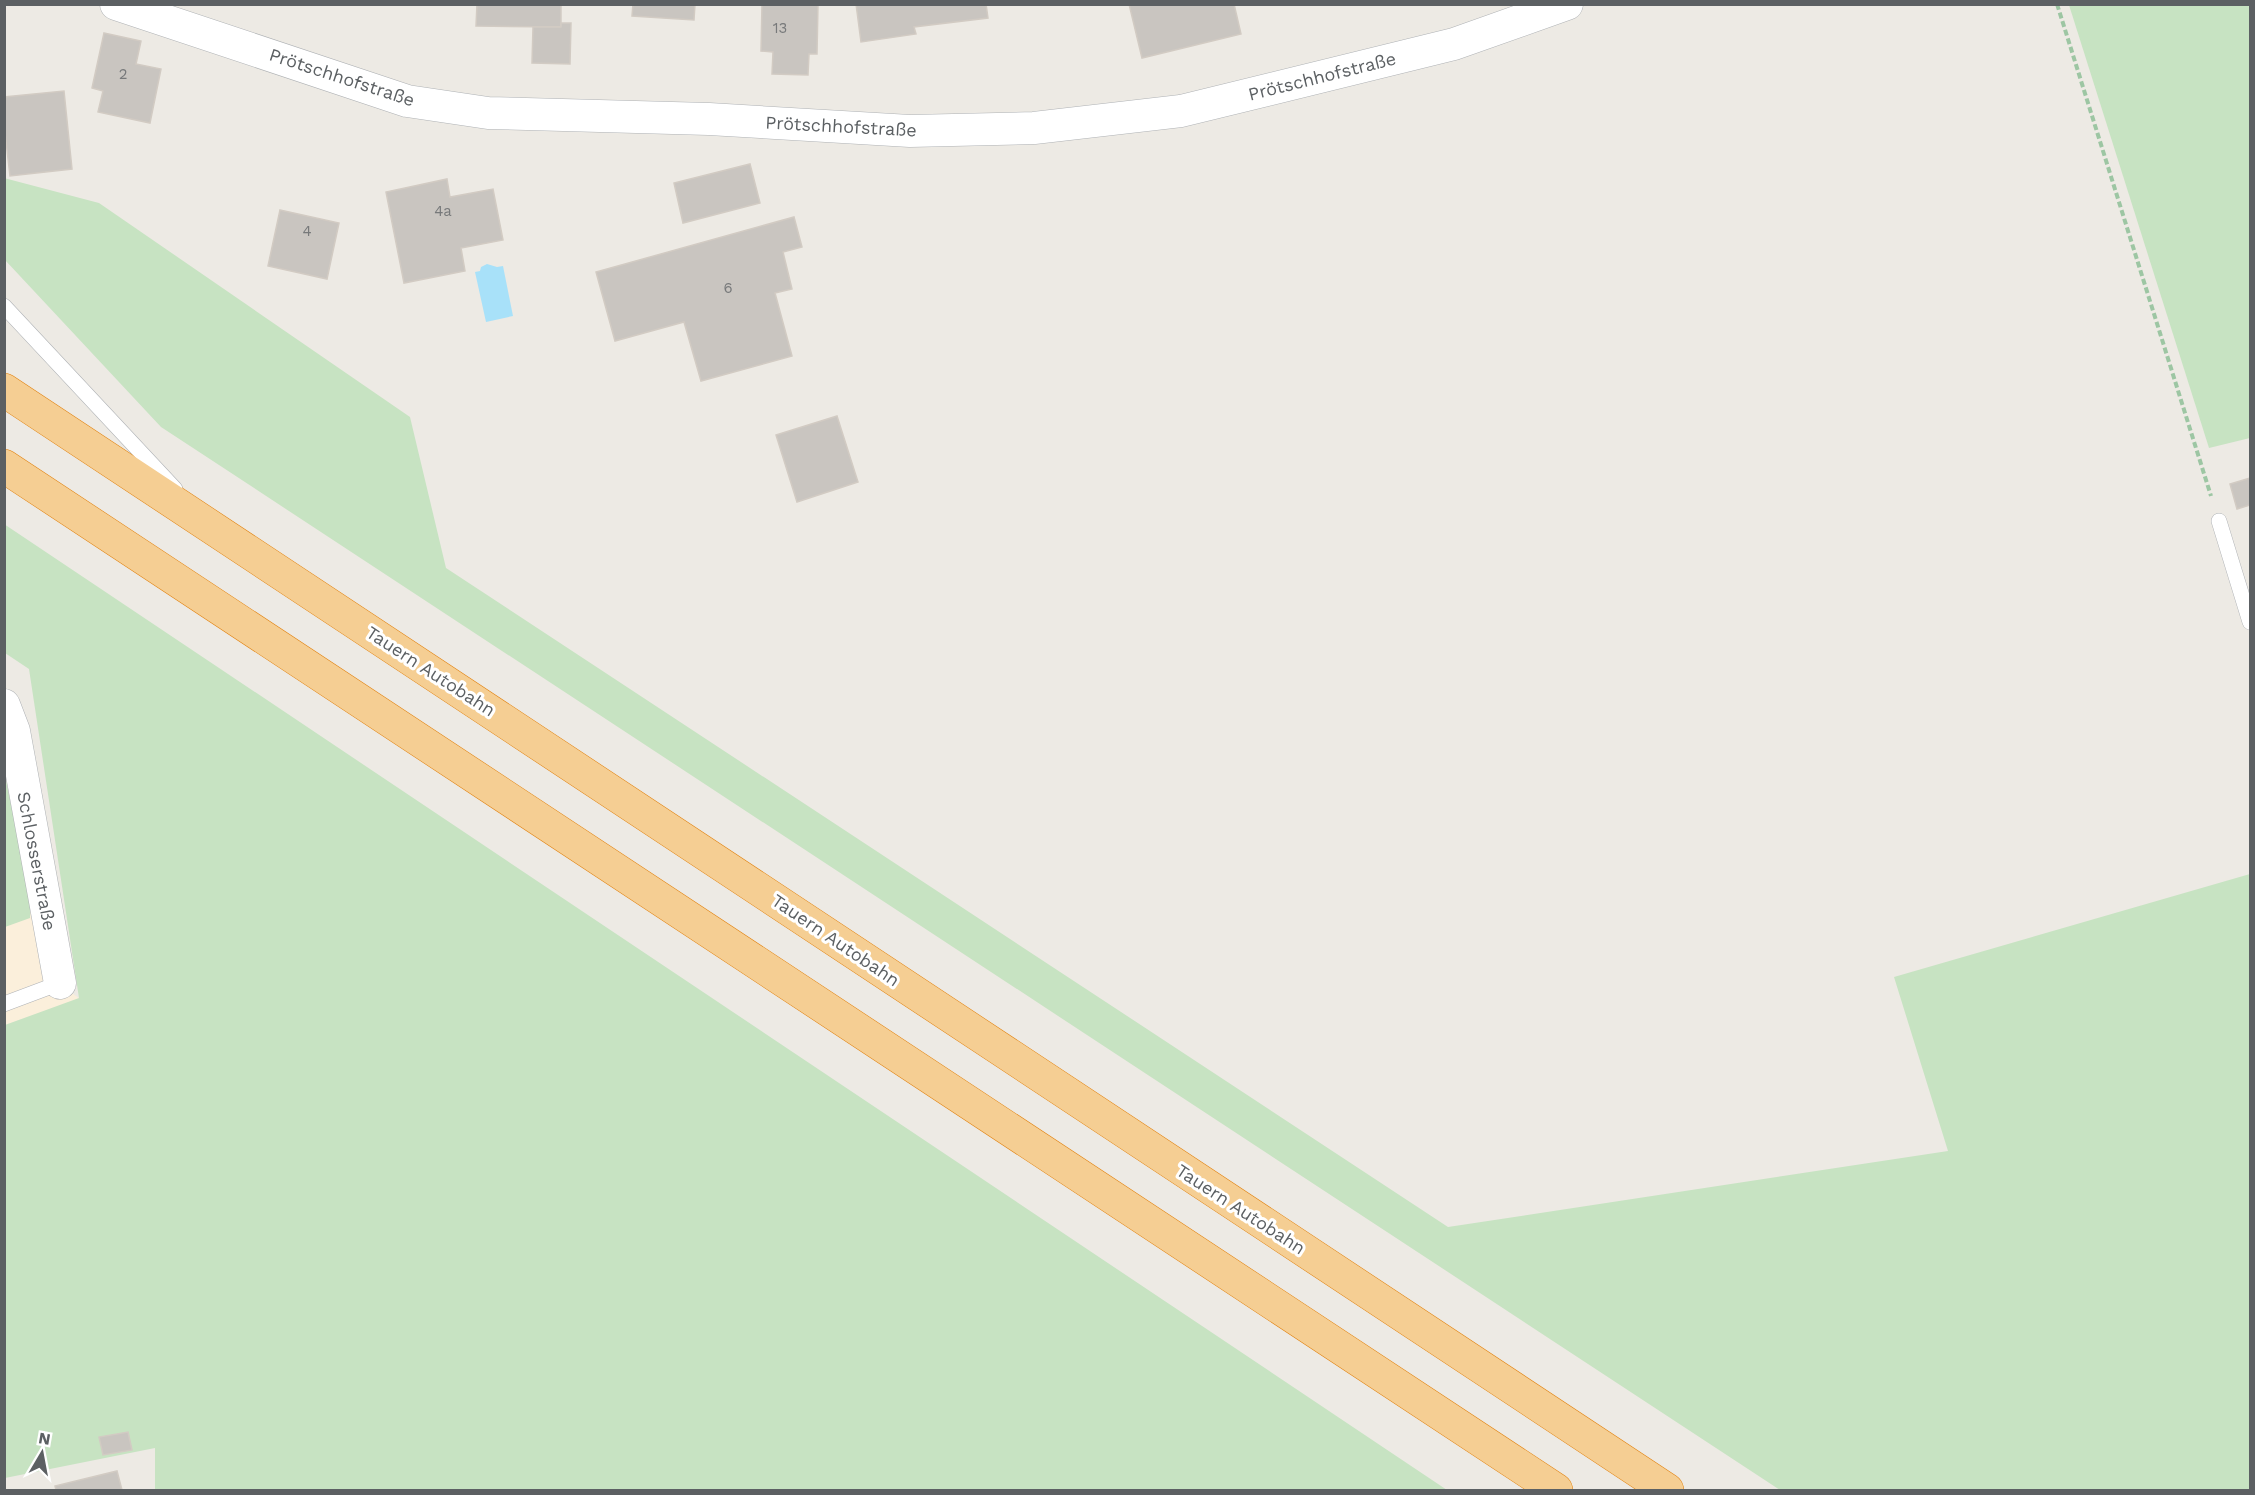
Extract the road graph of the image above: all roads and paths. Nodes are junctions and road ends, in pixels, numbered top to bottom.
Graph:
1 (116, 4) edge
2 (1567, 4) edge
3 (2057, 4) edge
4 (4, 306) edge
5 (4, 390) edge
6 (4, 466) edge
7 (2219, 521) joint
8 (210, 527) junction
9 (2250, 622) edge
10 (4, 705) edge
11 (60, 983) joint
12 (4, 1004) edge
13 (1556, 1491) edge
14 (1667, 1491) edge

1 - 2 street, Prötschhofstraße
3 - 7 path
4 - 8 lane
5 - 8 highway, Tauern Autobahn
6 - 13 highway
7 - 9 lane
8 - 14 highway, Tauern Autobahn
10 - 11 street, Schlosserstraße
11 - 12 lane

